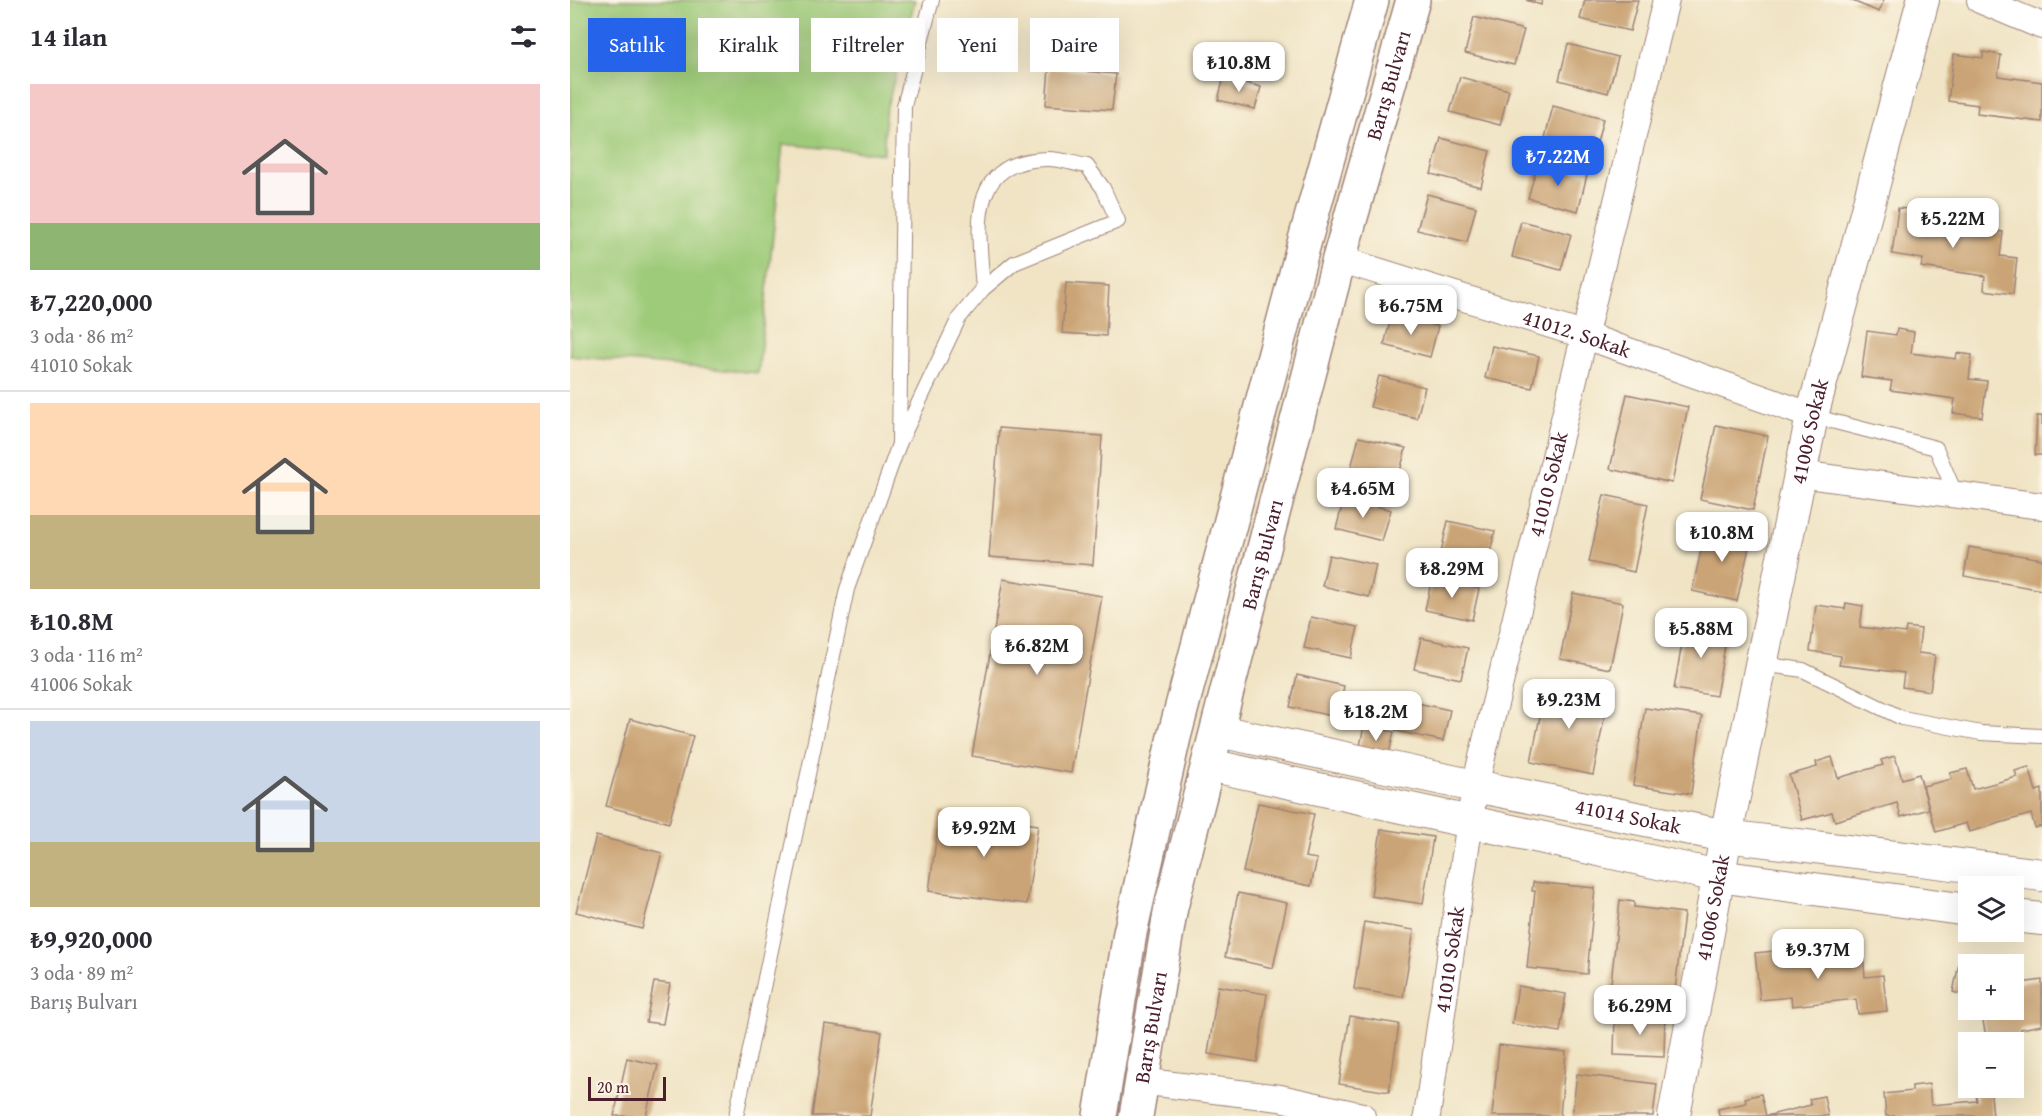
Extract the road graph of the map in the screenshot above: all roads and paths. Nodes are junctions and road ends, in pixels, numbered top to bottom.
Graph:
1 (932, 0) edge
2 (1372, 0) edge
3 (1413, 0) edge
4 (1666, 0) edge
5 (1923, 0) edge
6 (1980, 0) edge
7 (2042, 26) edge
8 (1303, 247) junction
9 (1339, 259) junction
10 (982, 289) junction
11 (1583, 335) junction
12 (1812, 416) junction
13 (899, 444) junction
14 (1799, 474) junction
15 (1955, 493) junction
16 (2042, 506) edge
17 (1762, 664) junction
18 (2042, 736) edge
19 (1174, 737) junction
20 (1214, 748) junction
21 (1475, 786) junction
22 (1468, 820) junction
23 (1726, 836) junction
24 (2042, 875) edge
25 (1718, 876) junction
26 (1958, 908) edge
27 (2024, 918) edge
28 (2042, 920) edge
29 (1140, 1081) junction
30 (736, 1116) edge
31 (1100, 1116) edge
32 (1136, 1116) edge
33 (1362, 1116) edge
34 (1427, 1116) edge
35 (1674, 1116) edge

1 - 13 lane
2 - 8 main road, Barış Bulvarı
3 - 9 main road, Barış Bulvarı
4 - 11 street, 41010 Sokak
5 - 12 street, 41006 Sokak
6 - 7 street
8 - 9 main road
8 - 19 main road, Barış Bulvarı
9 - 11 street, 41012. Sokak
9 - 20 main road, Barış Bulvarı
10 - 10 lane
10 - 13 lane
11 - 12 street, 41012. Sokak
11 - 21 street, 41010 Sokak
12 - 14 street, 41006 Sokak
12 - 15 lane
13 - 30 lane
14 - 15 street
14 - 17 street, 41006 Sokak
15 - 16 street
17 - 18 lane
17 - 23 street, 41006 Sokak
19 - 20 main road
19 - 31 main road, Barış Bulvarı
20 - 21 street, 41014 Sokak
20 - 22 street, 41014 Sokak
20 - 29 main road, Barış Bulvarı
21 - 22 street, 41010 Sokak
21 - 23 street, 41014 Sokak
22 - 25 street, 41014 Sokak
22 - 34 street, 41010 Sokak
23 - 24 street, 41014 Sokak
23 - 25 street, 41006 Sokak
25 - 26 street, 41014 Sokak
25 - 35 street, 41006 Sokak
27 - 28 street
29 - 32 main road, Barış Bulvarı
29 - 33 street

